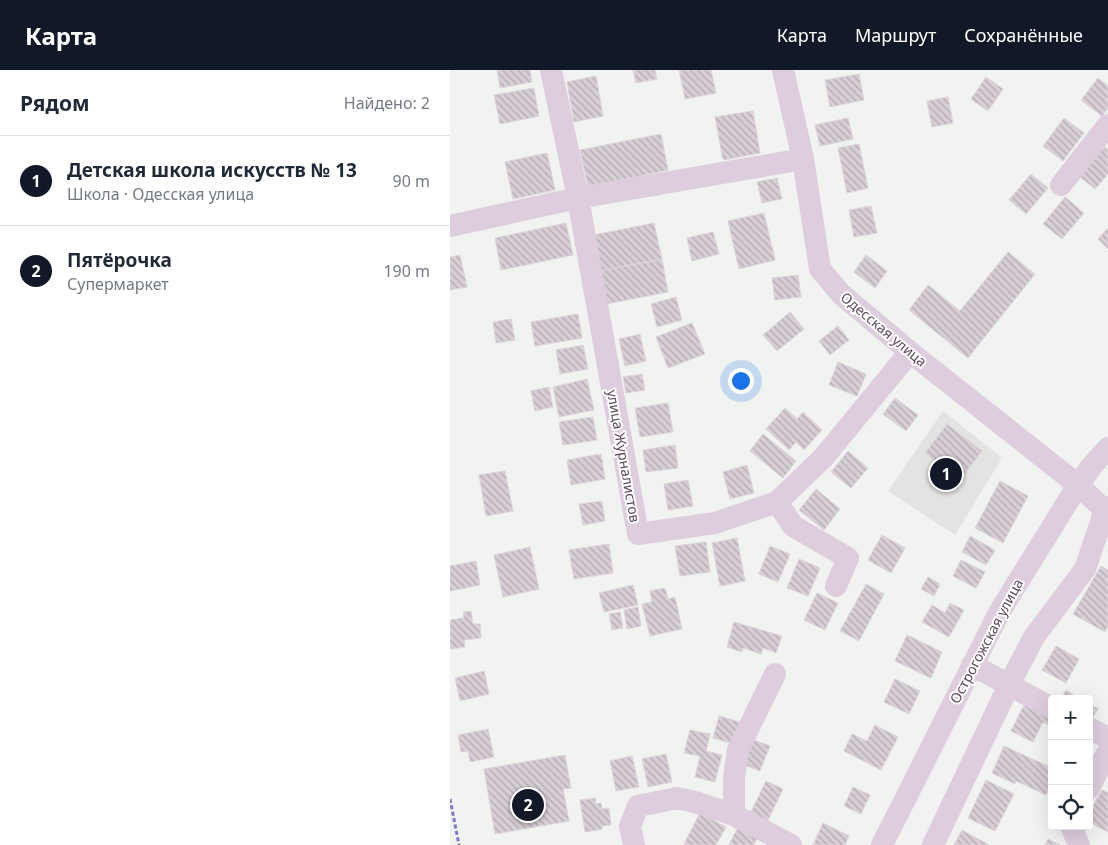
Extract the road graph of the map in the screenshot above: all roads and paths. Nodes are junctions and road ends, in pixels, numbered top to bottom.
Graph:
1 (551, 70) edge
2 (783, 70) edge
3 (1108, 125) edge
4 (803, 159) junction
5 (1061, 185) dead end
6 (578, 198) junction
7 (450, 226) edge
8 (910, 352) junction
9 (1108, 448) edge
10 (1078, 485) junction
11 (777, 502) junction
12 (1107, 510) edge
13 (836, 586) dead end
14 (972, 665) junction
15 (775, 674) dead end
16 (1009, 685) junction
17 (1048, 706) edge
18 (1093, 730) edge
19 (1108, 738) edge
20 (1108, 752) edge
21 (1091, 785) edge
22 (450, 799) edge
23 (734, 815) junction
24 (1073, 830) edge
25 (459, 845) edge
26 (634, 845) edge
27 (791, 845) edge
28 (882, 845) edge
29 (933, 845) edge
30 (1079, 845) edge

1 - 6 street, улица Журналистов
2 - 4 street, Одесская улица
3 - 5 street
4 - 6 street
4 - 8 street, Одесская улица
6 - 7 street
6 - 11 street, улица Журналистов
8 - 10 street, Одесская улица
8 - 11 street, улица Журналистов
9 - 10 street, Острогожская улица
10 - 12 street, Одесская улица
10 - 14 street, Острогожская улица
11 - 13 street
12 - 16 street
14 - 16 street
14 - 28 street, Острогожская улица
15 - 23 street
16 - 17 street
16 - 29 street
18 - 19 street
20 - 21 street
22 - 25 path
23 - 26 street
23 - 27 street
24 - 30 street

